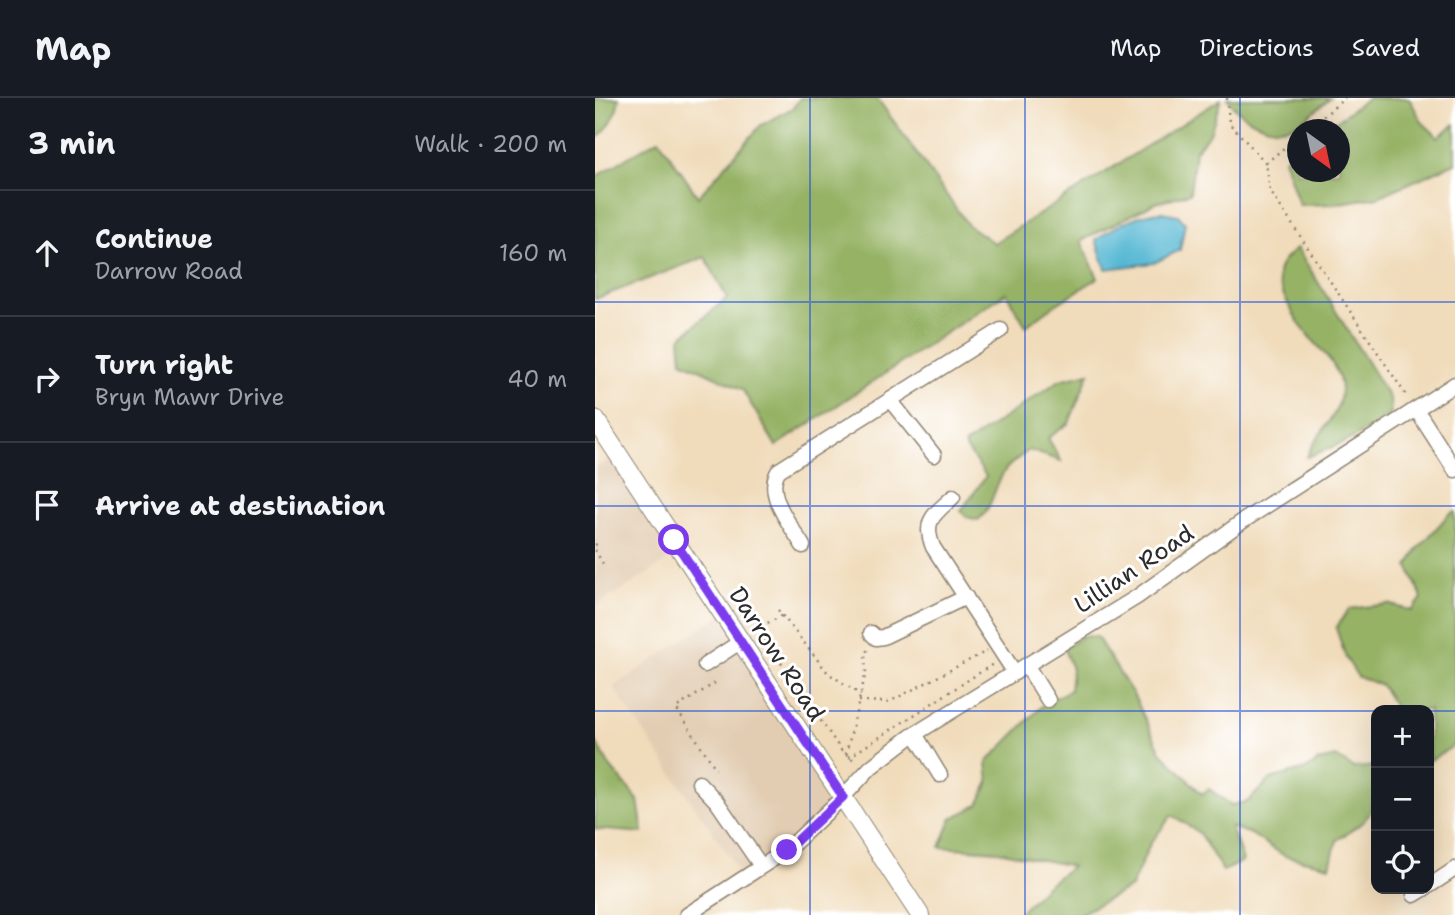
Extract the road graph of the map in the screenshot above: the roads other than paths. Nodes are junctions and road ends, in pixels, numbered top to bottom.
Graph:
1 (1001, 330) dead end
2 (1455, 384) edge
3 (890, 400) junction
4 (1416, 409) junction
5 (595, 419) edge
6 (934, 455) dead end
7 (1455, 470) edge
8 (953, 497) dead end
9 (803, 546) dead end
10 (966, 597) junction
11 (874, 635) road end
12 (740, 642) junction
13 (705, 665) dead end
14 (1021, 669) junction
15 (1048, 700) dead end
16 (915, 734) junction
17 (940, 775) dead end
18 (699, 783) dead end
19 (843, 797) junction
20 (761, 866) junction
21 (1455, 869) edge
22 (1434, 882) edge
23 (687, 915) edge
24 (920, 915) edge

1 - 3 street
2 - 4 street, Lillian Road
3 - 6 street
3 - 9 street
4 - 7 street
4 - 14 street, Lillian Road
5 - 12 main road, Darrow Road
8 - 10 street
10 - 11 street
10 - 14 street
12 - 13 street
12 - 19 main road, Darrow Road
14 - 15 street
14 - 16 street, Lillian Road
16 - 17 street
16 - 19 street, Lillian Road
18 - 20 street
19 - 20 street, Lillian Road
19 - 24 main road, Darrow Road
20 - 23 street, Lillian Road
21 - 22 street

